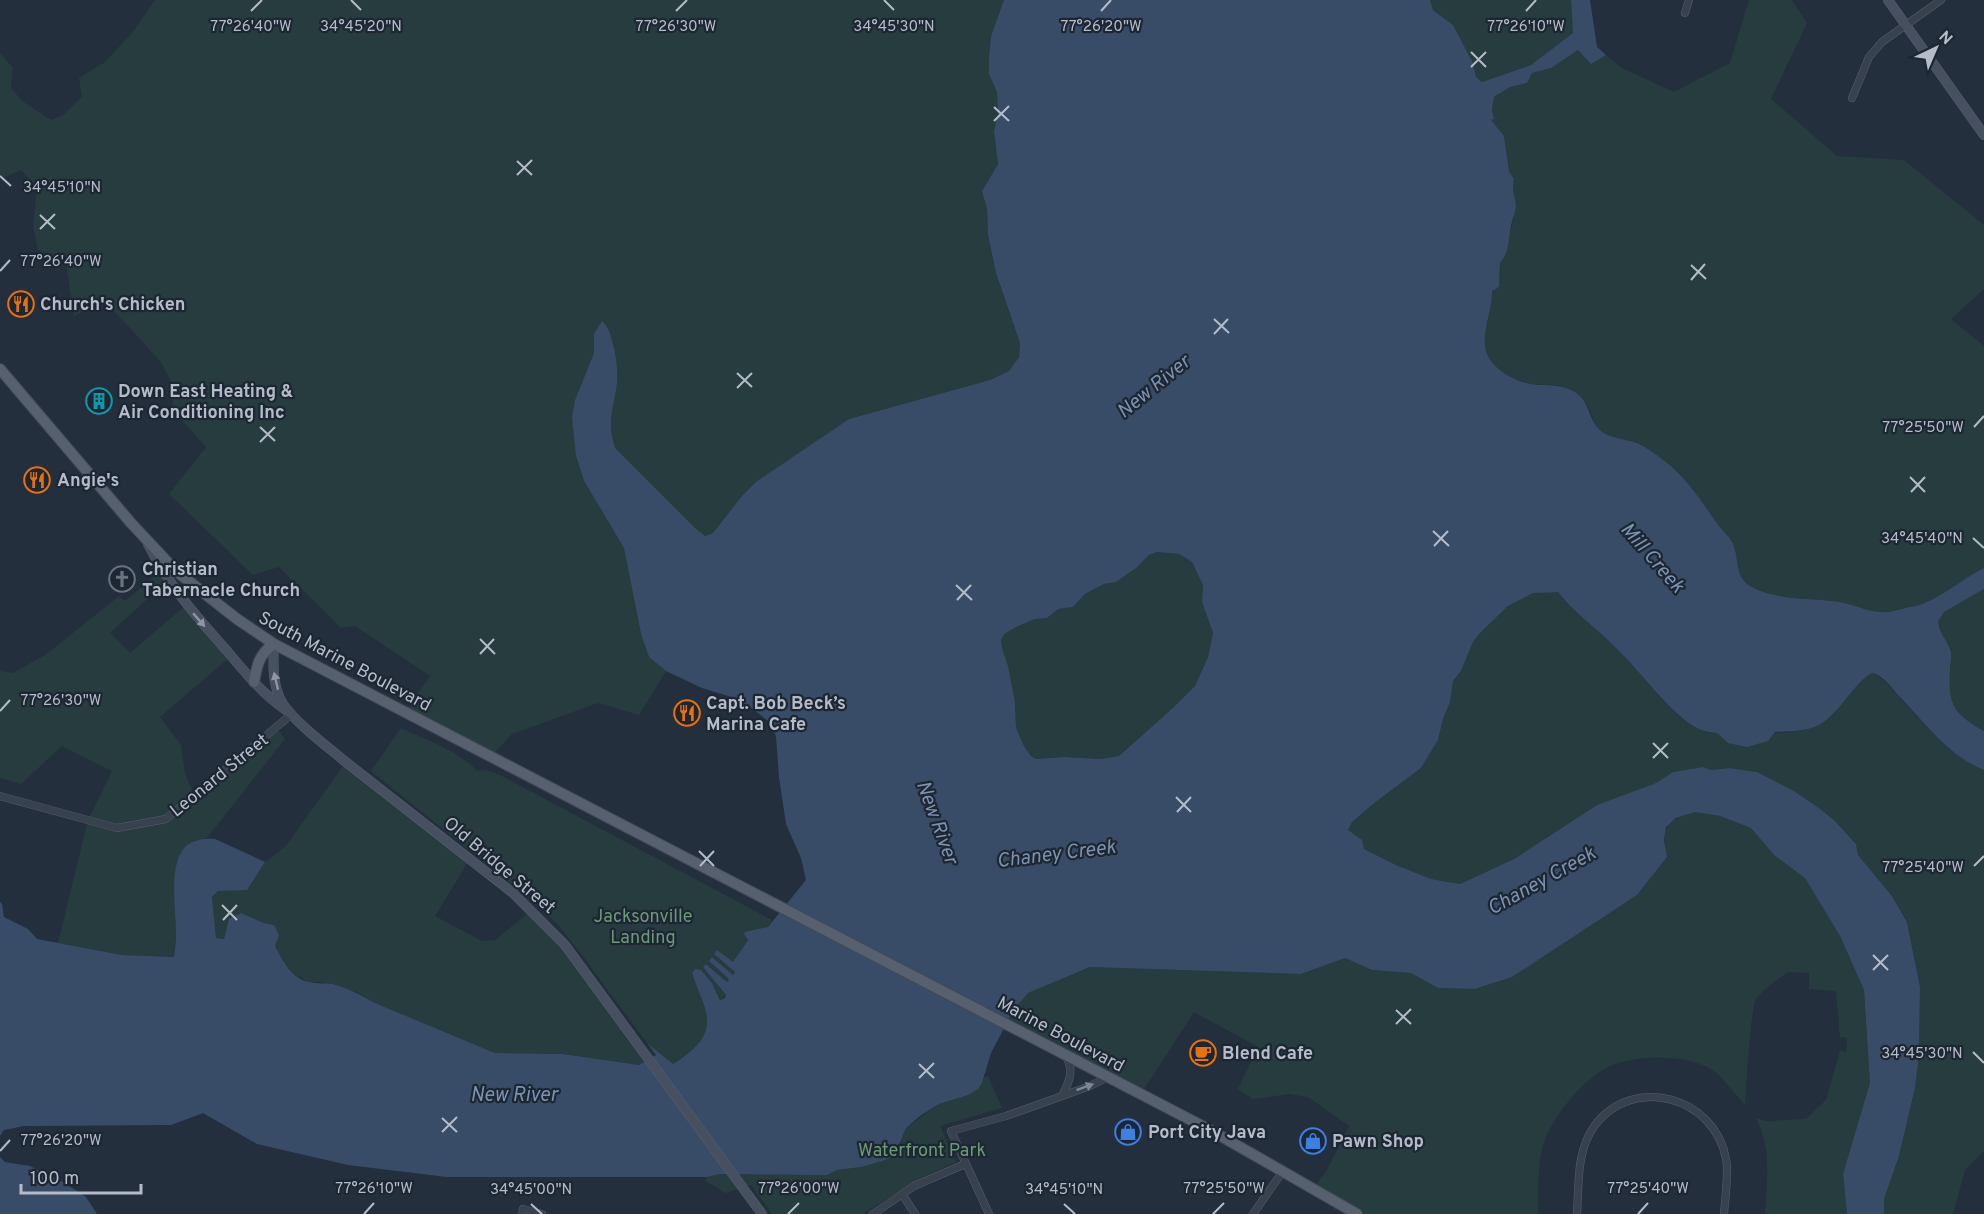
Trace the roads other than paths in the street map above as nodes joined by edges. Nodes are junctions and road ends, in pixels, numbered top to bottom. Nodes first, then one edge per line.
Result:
1 (1689, 0) edge
2 (1888, 0) edge
3 (1941, 0) edge
4 (1685, 13) dead end
5 (1905, 24) junction
6 (1852, 98) dead end
7 (1984, 135) edge
8 (0, 369) edge
9 (144, 537) junction
10 (274, 644) junction
11 (254, 682) junction
12 (292, 714) junction
13 (0, 796) edge
14 (746, 889) joint
15 (1066, 1055) junction
16 (1107, 1077) junction
17 (1063, 1094) junction
18 (965, 1164) junction
19 (1283, 1171) junction
20 (902, 1194) junction
21 (522, 1214) edge
22 (542, 1214) edge
23 (762, 1214) edge
24 (873, 1214) edge
25 (915, 1214) edge
26 (989, 1214) edge
27 (1253, 1214) edge
28 (1357, 1214) edge
29 (1577, 1214) edge
30 (1724, 1214) edge

1 - 4 street
2 - 5 main road
3 - 5 street
5 - 6 street
5 - 7 main road
8 - 9 main road, South Marine Boulevard
9 - 10 main road, South Marine Boulevard
9 -> 11 main road, Old Bridge Street
10 - 11 main road
12 -> 10 main road, Old Bridge Street
10 - 14 main road, South Marine Boulevard
11 - 12 main road, Old Bridge Street
12 - 13 street, Leonard Street
12 - 23 main road, Old Bridge Street
14 - 15 main road, Marine Boulevard
15 - 16 main road, Marine Boulevard
15 - 17 street
17 -> 16 street
16 - 19 main road, Marine Boulevard
17 - 18 street
18 - 20 street
18 - 26 street
19 - 27 street
19 - 28 main road, Marine Boulevard
20 - 24 street
20 - 25 street
21 - 22 street
29 - 30 street

